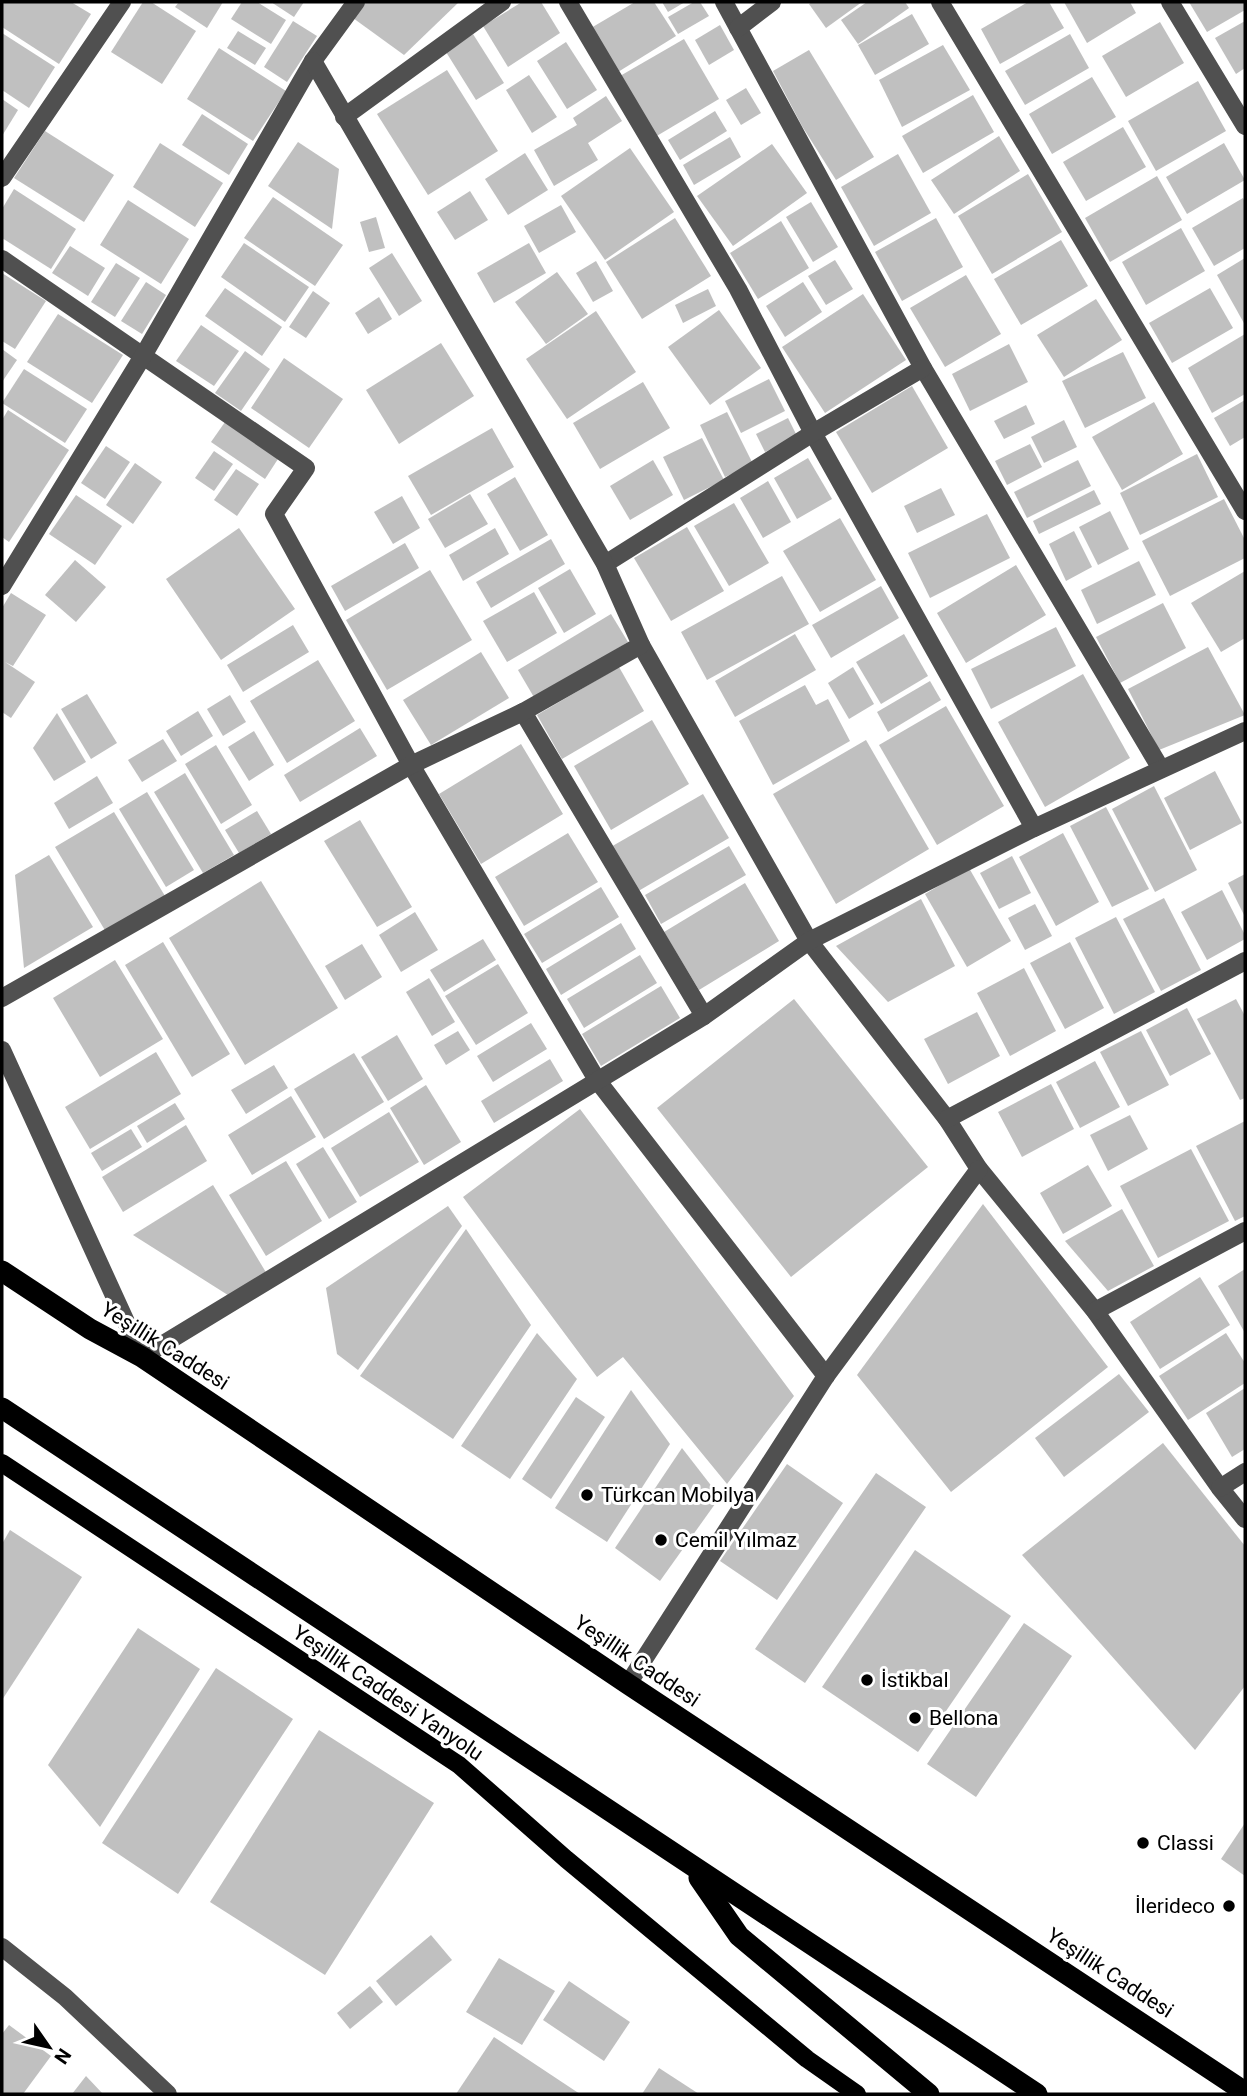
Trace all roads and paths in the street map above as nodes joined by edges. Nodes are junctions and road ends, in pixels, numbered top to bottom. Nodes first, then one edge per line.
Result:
1 (122, 2) edge
2 (356, 2) edge
3 (502, 2) edge
4 (568, 2) edge
5 (724, 2) edge
6 (772, 2) edge
7 (940, 2) edge
8 (1170, 2) edge
9 (738, 28) junction
10 (313, 61) junction
11 (344, 117) junction
12 (1245, 126) edge
13 (2, 178) edge
14 (2, 258) edge
15 (143, 356) junction
16 (923, 368) junction
17 (813, 433) junction
18 (1245, 511) edge
19 (606, 564) junction
20 (2, 586) edge
21 (641, 645) junction
22 (523, 712) junction
23 (1245, 731) edge
24 (411, 765) junction
25 (1161, 769) junction
26 (1034, 828) junction
27 (809, 941) junction
28 (1245, 961) edge
29 (2, 998) edge
30 (704, 1016) junction
31 (2, 1050) edge
32 (597, 1080) junction
33 (947, 1119) junction
34 (979, 1169) junction
35 (1245, 1231) edge
36 (2, 1271) edge
37 (1096, 1311) junction
38 (142, 1357) junction
39 (826, 1376) junction
40 (2, 1408) edge
41 (2, 1463) edge
42 (1245, 1472) edge
43 (1220, 1489) junction
44 (1245, 1519) edge
45 (628, 1684) junction
46 (692, 1867) junction
47 (2, 1947) edge
48 (1245, 2092) edge
49 (169, 2094) edge
50 (857, 2094) edge
51 (929, 2094) edge
52 (1037, 2094) edge

1 - 13 street
2 - 10 street
3 - 11 street
4 - 17 street
5 - 9 street
6 - 9 street
7 - 18 street
8 - 12 street
9 - 16 street
10 - 11 street
10 - 15 street
11 - 19 street
14 - 15 street
15 - 20 street
15 - 24 street
16 - 17 street
16 - 25 street
17 - 19 street
17 - 26 street
19 - 21 street
21 - 22 street
21 - 27 street
22 - 24 street
22 - 30 street
23 - 25 street
24 - 29 street
24 - 32 street
25 - 26 street
26 - 27 street
27 - 30 street
27 - 33 street
28 - 33 street
30 - 32 street
31 - 38 street
32 - 38 street
32 - 39 street
33 - 34 street
34 - 37 street
34 - 39 street
35 - 37 street
36 - 38 highway, Yeşillik Caddesi
37 - 43 street
38 - 45 highway, Yeşillik Caddesi
39 - 45 street
40 - 46 highway
41 - 50 main road, Yeşillik Caddesi Yanyolu
42 - 43 street
43 - 44 street
45 - 48 highway, Yeşillik Caddesi
46 - 51 highway
46 - 52 highway
47 - 49 street

